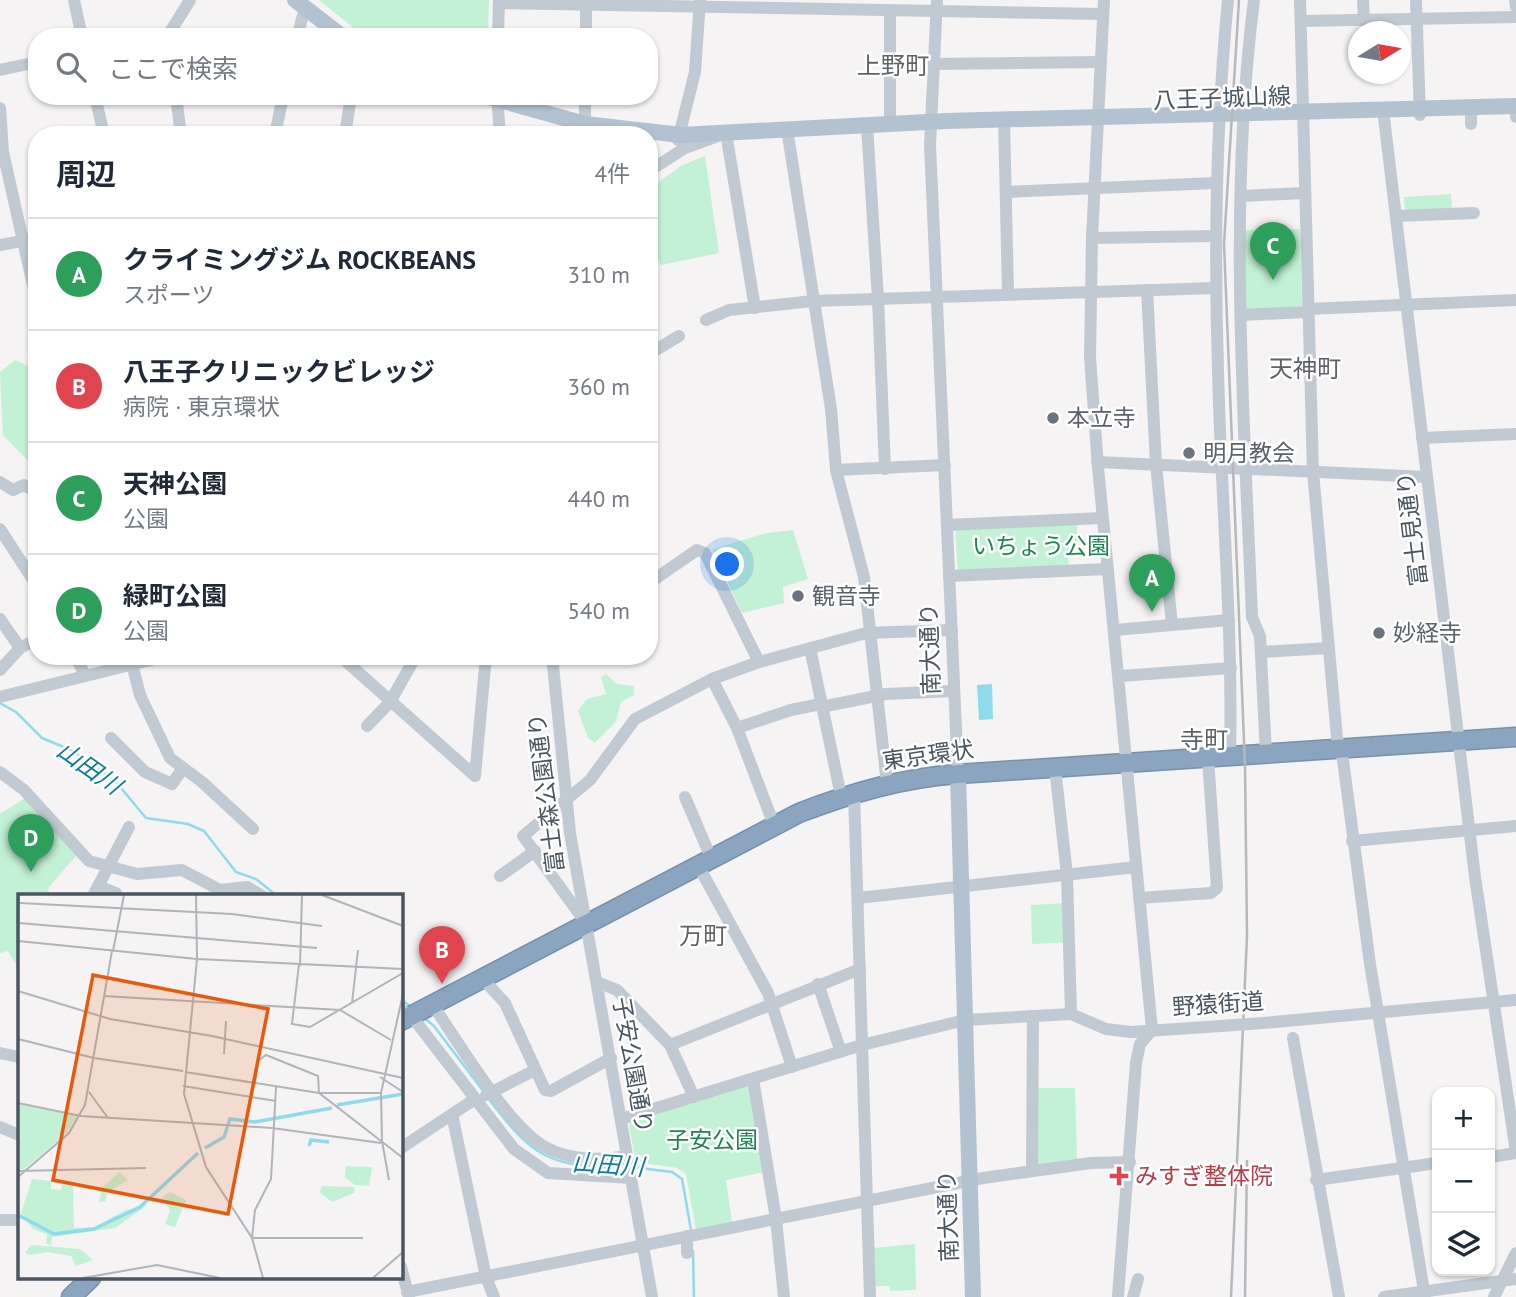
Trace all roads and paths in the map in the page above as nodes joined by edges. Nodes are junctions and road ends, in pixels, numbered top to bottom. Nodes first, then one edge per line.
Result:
1 (74, 0) edge
2 (190, 0) edge
3 (1104, 0) edge
4 (1228, 0) edge
5 (1254, 0) edge
6 (1300, 0) edge
7 (1363, 0) edge
8 (1416, 0) edge
9 (1516, 0) edge
10 (499, 1) edge
11 (586, 3) edge
12 (300, 4) edge
13 (699, 4) edge
14 (937, 6) edge
15 (1516, 6) edge
16 (1020, 7) edge
17 (890, 12) junction
18 (1103, 14) junction
19 (1516, 17) edge
20 (1364, 20) junction
21 (1418, 20) junction
22 (1301, 21) junction
23 (80, 28) edge
24 (171, 28) edge
25 (299, 28) edge
26 (331, 28) edge
27 (498, 28) edge
28 (586, 28) edge
29 (1100, 62) junction
30 (28, 64) edge
31 (933, 64) junction
32 (0, 70) edge
33 (97, 105) edge
34 (177, 105) edge
35 (281, 105) edge
36 (350, 105) edge
37 (494, 105) edge
38 (518, 105) edge
39 (585, 105) edge
40 (1516, 106) edge
41 (0, 108) edge
42 (1420, 112) junction
43 (1384, 113) junction
44 (1302, 115) junction
45 (1471, 115) junction
46 (1516, 115) edge
47 (1245, 117) junction
48 (1219, 118) junction
49 (1097, 121) junction
50 (1004, 123) junction
51 (584, 124) junction
52 (930, 124) junction
53 (890, 125) junction
54 (102, 126) edge
55 (180, 126) edge
56 (277, 126) edge
57 (346, 126) edge
58 (498, 126) edge
59 (596, 126) edge
60 (867, 126) junction
61 (786, 129) junction
62 (726, 133) junction
63 (658, 134) edge
64 (681, 135) junction
65 (1, 152) edge
66 (669, 156) junction
67 (658, 164) edge
68 (1216, 183) junction
69 (1094, 189) junction
70 (1006, 192) junction
71 (1304, 193) junction
72 (1241, 196) junction
73 (1474, 213) dead end
74 (1396, 216) junction
75 (1216, 236) junction
76 (1092, 238) junction
77 (28, 240) edge
78 (23, 241) junction
79 (0, 246) edge
80 (28, 263) edge
81 (1216, 288) junction
82 (1147, 290) junction
83 (1092, 292) junction
84 (1008, 293) junction
85 (937, 294) junction
86 (878, 299) junction
87 (1516, 300) edge
88 (813, 301) junction
89 (1406, 305) junction
90 (755, 308) junction
91 (1308, 311) junction
92 (1241, 315) junction
93 (706, 320) dead end
94 (679, 336) dead end
95 (658, 349) edge
96 (1516, 434) edge
97 (1422, 439) junction
98 (1097, 462) junction
99 (1156, 464) junction
100 (944, 465) junction
101 (1221, 467) junction
102 (1246, 468) junction
103 (885, 469) junction
104 (836, 470) junction
105 (1313, 472) junction
106 (1427, 477) junction
107 (0, 482) edge
108 (28, 488) edge
109 (1102, 518) junction
110 (947, 525) junction
111 (0, 529) edge
112 (1108, 569) junction
113 (28, 572) edge
114 (949, 576) junction
115 (658, 577) edge
116 (0, 618) edge
117 (1229, 620) junction
118 (1172, 625) junction
119 (952, 630) junction
120 (1115, 630) junction
121 (872, 632) junction
122 (28, 644) edge
123 (20, 648) junction
124 (810, 648) junction
125 (1329, 648) junction
126 (1261, 652) junction
127 (759, 662) junction
128 (80, 665) edge
129 (116, 665) edge
130 (132, 665) edge
131 (352, 665) edge
132 (411, 665) edge
133 (485, 665) edge
134 (553, 665) edge
135 (1231, 668) junction
136 (0, 670) edge
137 (85, 675) junction
138 (1120, 676) junction
139 (712, 679) junction
140 (954, 691) junction
141 (880, 695) junction
142 (1, 696) edge
143 (390, 702) junction
144 (821, 705) junction
145 (367, 726) dead end
146 (737, 728) junction
147 (1516, 737) edge
148 (111, 738) dead end
149 (1458, 742) junction
150 (1341, 749) junction
151 (1266, 754) junction
152 (1230, 756) junction
153 (1208, 758) junction
154 (1126, 763) junction
155 (183, 768) junction
156 (1055, 768) junction
157 (0, 772) edge
158 (958, 774) junction
159 (887, 784) junction
160 (847, 794) junction
161 (685, 797) dead end
162 (566, 801) junction
163 (774, 825) junction
164 (1516, 826) edge
165 (129, 827) dead end
166 (253, 829) dead end
167 (1469, 831) junction
168 (1352, 841) junction
169 (535, 851) junction
170 (705, 861) junction
171 (1136, 867) junction
172 (107, 868) junction
173 (1067, 875) junction
174 (500, 876) dead end
175 (961, 887) junction
176 (96, 891) edge
177 (116, 893) dead end
178 (222, 893) edge
179 (258, 894) edge
180 (858, 898) junction
181 (1139, 898) junction
182 (586, 924) junction
183 (860, 970) junction
184 (482, 978) junction
185 (597, 982) junction
186 (818, 984) junction
187 (1516, 1000) edge
188 (1492, 1002) junction
189 (772, 1003) junction
190 (1378, 1011) junction
191 (413, 1012) edge
192 (1071, 1014) junction
193 (1034, 1016) junction
194 (965, 1020) junction
195 (1152, 1030) junction
196 (1293, 1038) dead end
197 (670, 1045) junction
198 (862, 1045) junction
199 (841, 1052) junction
200 (0, 1053) edge
201 (18, 1056) edge
202 (611, 1058) junction
203 (792, 1067) junction
204 (535, 1070) junction
205 (754, 1079) junction
206 (483, 1097) junction
207 (694, 1097) junction
208 (452, 1114) junction
209 (621, 1119) junction
210 (0, 1127) edge
211 (18, 1135) edge
212 (402, 1148) edge
213 (1516, 1153) edge
214 (1495, 1156) edge
215 (1130, 1162) junction
216 (1432, 1164) edge
217 (1403, 1167) junction
218 (629, 1168) junction
219 (1032, 1169) junction
220 (1316, 1180) junction
221 (970, 1181) junction
222 (867, 1202) junction
223 (776, 1219) junction
224 (0, 1220) edge
225 (18, 1220) edge
226 (691, 1235) junction
227 (643, 1246) junction
228 (687, 1253) dead end
229 (1516, 1253) edge
230 (402, 1271) edge
231 (486, 1277) junction
232 (1138, 1279) dead end
233 (1516, 1279) edge
234 (89, 1280) edge
235 (1502, 1280) junction
236 (408, 1294) edge
237 (1424, 1294) edge
238 (71, 1297) edge
239 (494, 1297) edge
240 (652, 1297) edge
241 (784, 1297) edge
242 (870, 1297) edge
243 (973, 1297) edge
244 (1109, 1297) edge
245 (1120, 1297) edge
246 (1133, 1297) edge
247 (1142, 1297) edge
248 (1339, 1297) edge
249 (1384, 1297) edge
250 (1494, 1297) edge

1 - 23 street
2 - 24 street
3 - 18 street
4 - 48 street
5 - 47 street
6 - 22 street
7 - 20 street
8 - 21 street
9 - 15 street
10 - 11 street
10 - 27 street
11 - 13 street
11 - 28 street
12 - 25 street
12 - 26 main road
13 - 17 street
13 - 64 street
14 - 16 street
14 - 17 street
14 - 31 street, 南大通り
16 - 18 street
17 - 53 street
18 - 29 street
19 - 21 street
20 - 21 street
20 - 22 street
21 - 42 street
22 - 44 street
29 - 31 street
29 - 49 street
30 - 32 street
31 - 52 street, 南大通り
33 - 54 street
34 - 55 street
35 - 56 street
36 - 57 street
37 - 58 street
38 - 51 main road, 八王子城山線
39 - 51 street
40 - 45 main road, 八王子城山線
41 - 65 street
42 - 43 main road, 八王子城山線
42 - 45 main road, 八王子城山線
43 - 44 main road, 八王子城山線
43 - 74 street, 富士見通り
44 - 47 main road, 八王子城山線
44 - 71 street
45 - 46 main road, 八王子城山線
47 - 48 main road, 八王子城山線
47 - 72 street
48 - 49 main road, 八王子城山線
48 - 68 street
49 - 50 main road, 八王子城山線
49 - 69 street
50 - 52 main road, 八王子城山線
50 - 70 street
51 - 59 main road, 八王子城山線
52 - 53 main road, 八王子城山線
52 - 85 street, 南大通り
53 - 60 main road, 八王子城山線
60 - 61 main road, 八王子城山線
60 - 86 street
61 - 62 main road, 八王子城山線
61 - 88 street
62 - 64 main road, 八王子城山線
62 - 66 street
62 - 90 street
63 - 64 main road, 八王子城山線
64 - 66 street
65 - 78 street
66 - 67 street
68 - 69 street
68 - 75 street
69 - 70 street
69 - 76 street
70 - 84 street
71 - 72 street
71 - 91 street
72 - 92 street
73 - 74 street
74 - 89 street, 富士見通り
75 - 76 street
75 - 81 street
76 - 83 street
77 - 78 street
78 - 79 street
78 - 80 street
81 - 82 street
81 - 101 street
82 - 83 street
82 - 99 street
83 - 84 street
83 - 98 street
84 - 85 street
85 - 86 street
85 - 100 street, 南大通り
86 - 88 street
86 - 103 street
87 - 89 street
88 - 90 street
88 - 104 street
89 - 91 street
89 - 97 street, 富士見通り
90 - 93 street
91 - 92 street
91 - 105 street
92 - 102 street
94 - 95 street
96 - 97 street
97 - 106 street, 富士見通り
98 - 99 street
98 - 109 street
99 - 101 street
99 - 118 street
100 - 103 street
100 - 110 street, 南大通り
101 - 102 street
101 - 117 street
102 - 105 street
102 - 126 street
103 - 104 street
104 - 121 street
105 - 106 street
105 - 125 street
106 - 149 street, 富士見通り
107 - 108 street
109 - 110 street
109 - 112 street
110 - 114 street, 南大通り
111 - 113 street
112 - 114 street
112 - 120 street
114 - 119 street, 南大通り
115 - 127 street
116 - 123 street
117 - 118 street
117 - 135 street
118 - 120 street
119 - 121 street
119 - 140 street, 南大通り
120 - 138 street
121 - 124 street
121 - 141 street
122 - 123 street
123 - 136 street
124 - 127 street
124 - 144 street
125 - 126 street
125 - 150 street
126 - 151 street
127 - 139 street
128 - 137 street
129 - 137 street
130 - 155 street
131 - 143 street
132 - 143 street
133 - 143 street
134 - 162 street, 富士森公園通り
135 - 138 street
135 - 152 street
137 - 142 street
138 - 154 street
139 - 146 street
139 - 162 street
140 - 141 street
140 - 158 street, 南大通り
141 - 144 street
141 - 159 street
143 - 145 street
144 - 146 street
144 - 160 street
146 - 163 street
147 - 149 highway, 東京環状
148 - 155 street
149 - 150 highway, 東京環状
149 - 167 street, 富士見通り
150 - 151 highway, 東京環状
150 - 168 street
151 - 152 highway, 東京環状
152 - 153 highway, 東京環状
153 - 154 highway, 東京環状
153 - 181 street
154 - 156 highway, 東京環状
154 - 171 street
155 - 166 street
156 - 158 highway, 東京環状
156 - 173 street
157 - 172 street
158 - 159 highway, 東京環状
158 - 175 main road, 南大通り
159 - 160 highway, 東京環状
160 - 163 highway, 東京環状
160 - 180 street
161 - 170 street
162 - 169 street
162 - 182 street, 富士森公園通り
163 - 170 highway, 東京環状
164 - 167 street
165 - 172 street
167 - 168 street
167 - 188 street, 富士見通り
168 - 190 street
169 - 174 street
169 - 182 street
170 - 182 highway, 東京環状
170 - 189 street
171 - 173 street
171 - 181 street
172 - 176 street
172 - 178 street
173 - 175 street
173 - 192 street
175 - 180 street
175 - 194 main road, 南大通り
176 - 177 street
178 - 179 street
180 - 183 street
181 - 195 street
182 - 184 highway, 東京環状
182 - 185 street, 子安公園通り
183 - 186 street
183 - 198 street
184 - 191 highway, 東京環状
184 - 204 street
185 - 197 street
185 - 202 street, 子安公園通り
186 - 189 street
186 - 199 street
187 - 188 street, 野猿街道
188 - 190 street, 野猿街道
188 - 213 street, 富士見通り
189 - 197 street
189 - 203 street
190 - 195 street, 野猿街道, bridge
190 - 217 street
191 - 206 street
191 - 206 street
192 - 193 street
192 - 195 street
193 - 194 street
193 - 219 street
194 - 198 street
194 - 221 main road, 南大通り
195 - 215 street, 野猿街道
196 - 220 street
197 - 207 street
198 - 199 street
198 - 222 street
199 - 203 street
200 - 201 street
202 - 204 street
202 - 209 street, 子安公園通り
203 - 205 street
204 - 206 street
205 - 207 street
205 - 223 street
206 - 208 street
206 - 218 street
206 - 218 street
207 - 209 street
208 - 212 street
208 - 231 street
209 - 218 street, 子安公園通り
210 - 211 street
213 - 214 street
215 - 219 street
215 - 245 street, 野猿街道
216 - 217 street
217 - 220 street
217 - 237 street
218 - 227 street, 子安公園通り
219 - 221 street
220 - 248 street
221 - 222 street
221 - 243 main road, 南大通り
222 - 223 street
222 - 242 street
223 - 226 street
223 - 241 street
224 - 225 street
226 - 227 street
226 - 228 street
227 - 231 street
227 - 240 street, 子安公園通り
229 - 235 street
230 - 236 street
231 - 236 street
231 - 239 street
232 - 246 street, bridge
233 - 235 street
234 - 238 highway
235 - 237 street
235 - 250 street
237 - 249 street
244 - 245 street
245 - 247 street

